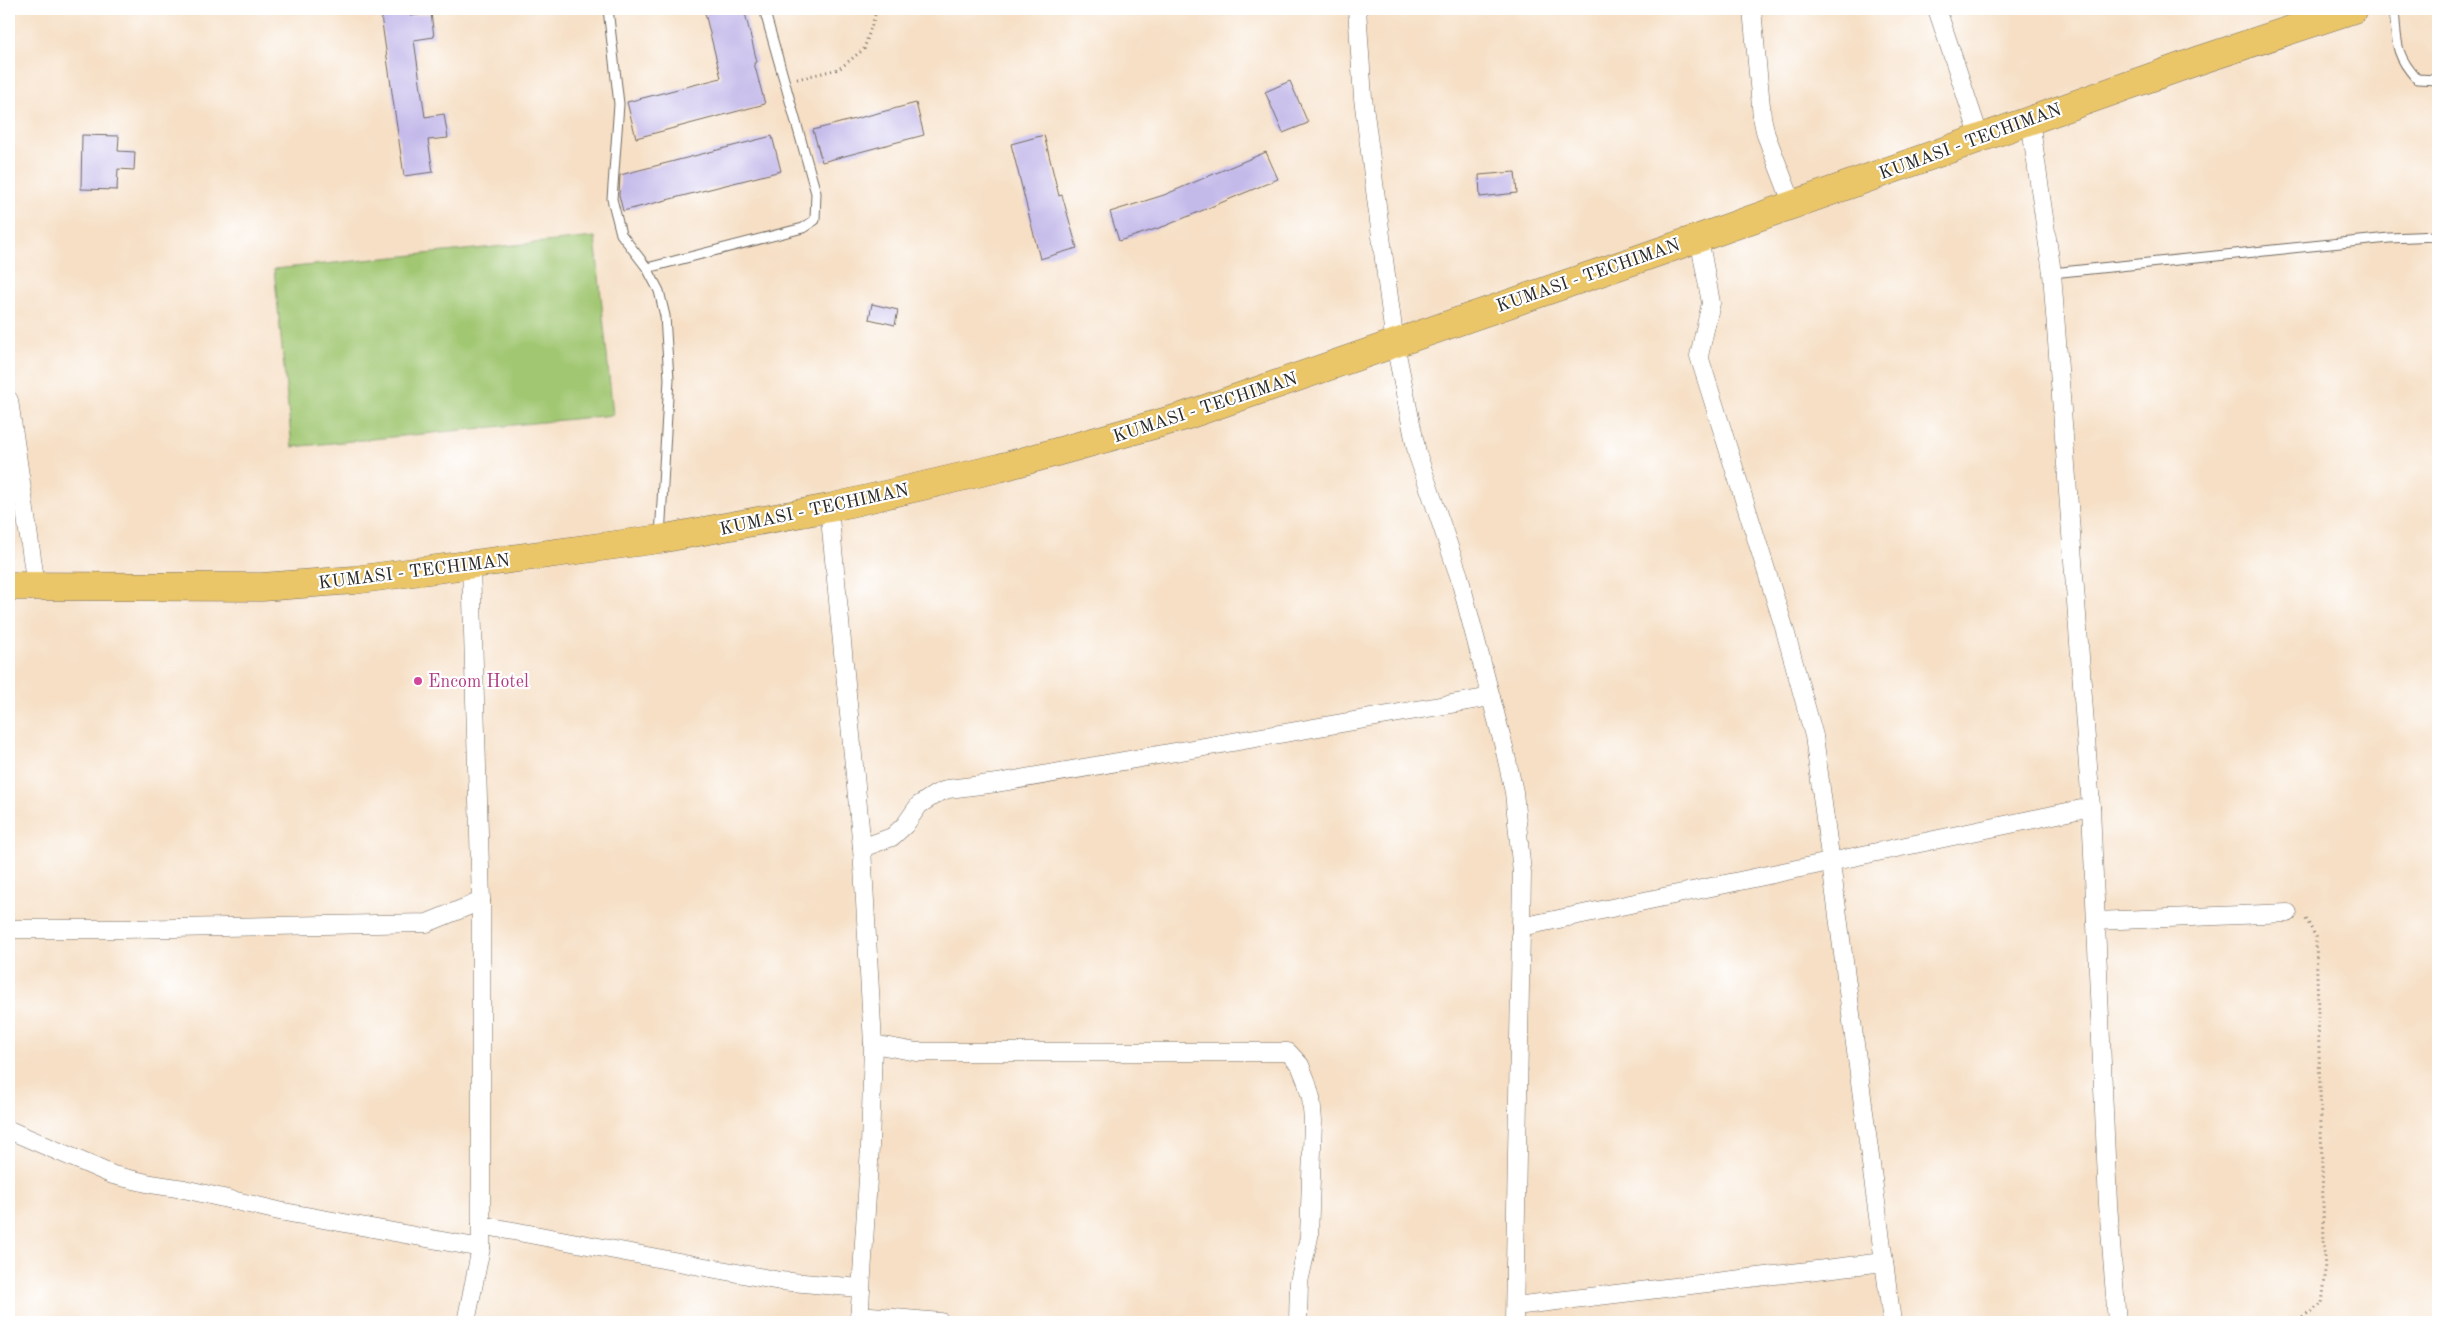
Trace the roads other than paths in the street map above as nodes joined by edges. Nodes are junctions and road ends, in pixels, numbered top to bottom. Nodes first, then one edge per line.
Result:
1 (608, 9) edge
2 (764, 9) edge
3 (1357, 9) edge
4 (1752, 9) edge
5 (1937, 9) edge
6 (2354, 9) edge
7 (2394, 9) edge
8 (2438, 80) edge
9 (2030, 120) junction
10 (1980, 138) junction
11 (1793, 205) junction
12 (2438, 236) edge
13 (1699, 238) junction
14 (647, 268) junction
15 (2052, 273) junction
16 (1395, 344) junction
17 (9, 400) edge
18 (828, 508) junction
19 (660, 539) junction
20 (471, 565) junction
21 (9, 586) edge
22 (36, 586) junction
23 (1491, 697) junction
24 (2091, 807) junction
25 (862, 848) junction
26 (1830, 862) junction
27 (480, 901) junction
28 (2288, 913) road end
29 (2096, 921) junction
30 (1521, 927) junction
31 (9, 929) edge
32 (873, 1044) junction
33 (9, 1130) edge
34 (481, 1225) junction
35 (481, 1248) junction
36 (1884, 1262) junction
37 (860, 1288) junction
38 (1514, 1314) edge
39 (859, 1318) edge
40 (466, 1322) edge
41 (941, 1322) edge
42 (1298, 1322) edge
43 (1892, 1322) edge
44 (2117, 1322) edge

1 - 14 lane
2 - 14 lane
3 - 16 street
4 - 11 street
5 - 10 street
6 - 9 highway, KUMASI - TECHIMAN
7 - 8 lane
9 - 10 highway, KUMASI - TECHIMAN
9 - 15 street
10 - 11 highway, KUMASI - TECHIMAN
11 - 13 highway, KUMASI - TECHIMAN
12 - 15 lane
13 - 16 highway, KUMASI - TECHIMAN
13 - 26 street
14 - 19 lane
15 - 24 street
16 - 18 highway, KUMASI - TECHIMAN
16 - 23 street
17 - 22 street
18 - 19 highway, KUMASI - TECHIMAN
18 - 25 street
19 - 20 highway, KUMASI - TECHIMAN
20 - 22 highway, KUMASI - TECHIMAN
20 - 27 street
21 - 22 highway, KUMASI - TECHIMAN
23 - 25 street
23 - 30 street
24 - 26 street
24 - 29 street
25 - 32 street
26 - 30 street
26 - 36 street
27 - 31 street
27 - 34 street
28 - 29 street
29 - 44 street
30 - 38 street
32 - 37 street
32 - 42 street
33 - 35 street
34 - 35 street
34 - 37 street
35 - 40 street
36 - 38 street
36 - 43 street
37 - 39 street
39 - 41 street

